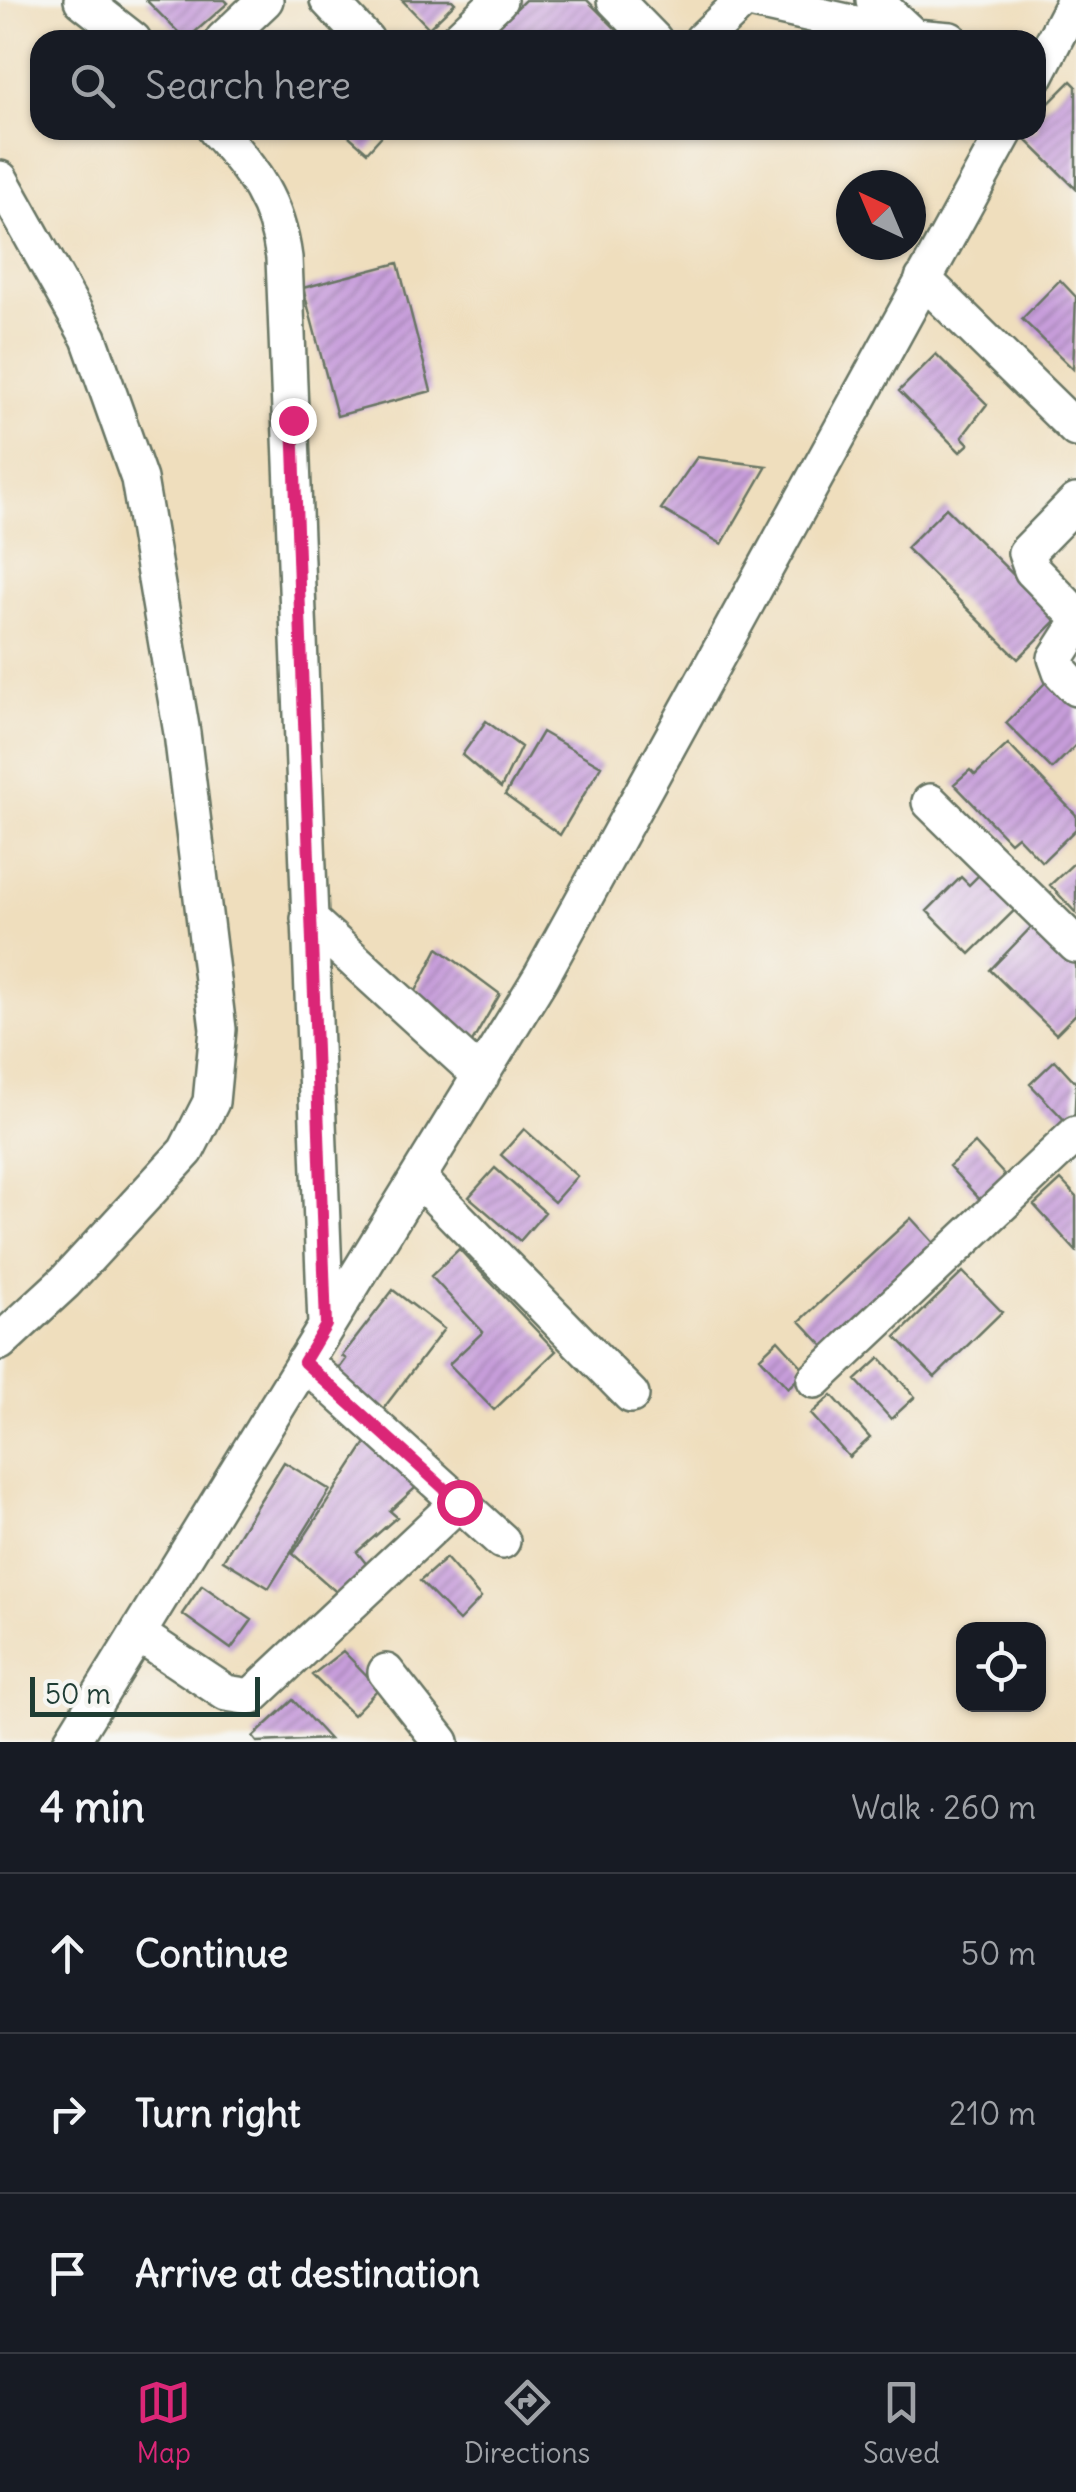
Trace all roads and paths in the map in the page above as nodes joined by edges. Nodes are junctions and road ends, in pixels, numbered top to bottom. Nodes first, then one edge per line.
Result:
1 (82, 0) edge
2 (265, 0) edge
3 (328, 0) edge
4 (499, 0) edge
5 (616, 0) edge
6 (746, 0) edge
7 (874, 0) edge
8 (1075, 0) edge
9 (120, 30) edge
10 (234, 30) edge
11 (356, 30) edge
12 (468, 30) edge
13 (644, 30) edge
14 (713, 30) edge
15 (879, 30) edge
16 (906, 30) edge
17 (1057, 41) edge
18 (224, 140) edge
19 (1000, 140) edge
20 (0, 179) edge
21 (923, 279) junction
22 (1072, 416) edge
23 (1076, 502) edge
24 (1076, 615) edge
25 (1076, 627) edge
26 (1076, 688) edge
27 (930, 802) dead end
28 (309, 919) junction
29 (1076, 945) edge
30 (480, 1076) junction
31 (1076, 1134) edge
32 (418, 1178) junction
33 (326, 1325) junction
34 (0, 1342) edge
35 (304, 1362) junction
36 (815, 1380) dead end
37 (632, 1395) dead end
38 (459, 1502) junction
39 (502, 1541) dead end
40 (138, 1634) junction
41 (386, 1672) dead end
42 (72, 1742) edge
43 (441, 1742) edge

1 - 9 street
2 - 10 street
3 - 11 street
4 - 12 street
5 - 13 street
6 - 14 street
6 - 15 street
7 - 16 street
8 - 17 street
18 - 28 street
19 - 21 street
20 - 34 street
21 - 22 street
21 - 30 street
23 - 24 street
25 - 26 street
27 - 29 street
28 - 30 street
28 - 33 street
30 - 32 street
31 - 36 street
32 - 33 street
32 - 37 street
33 - 35 street
35 - 38 street
35 - 40 street
38 - 39 street
38 - 40 street
40 - 42 street
41 - 43 street

